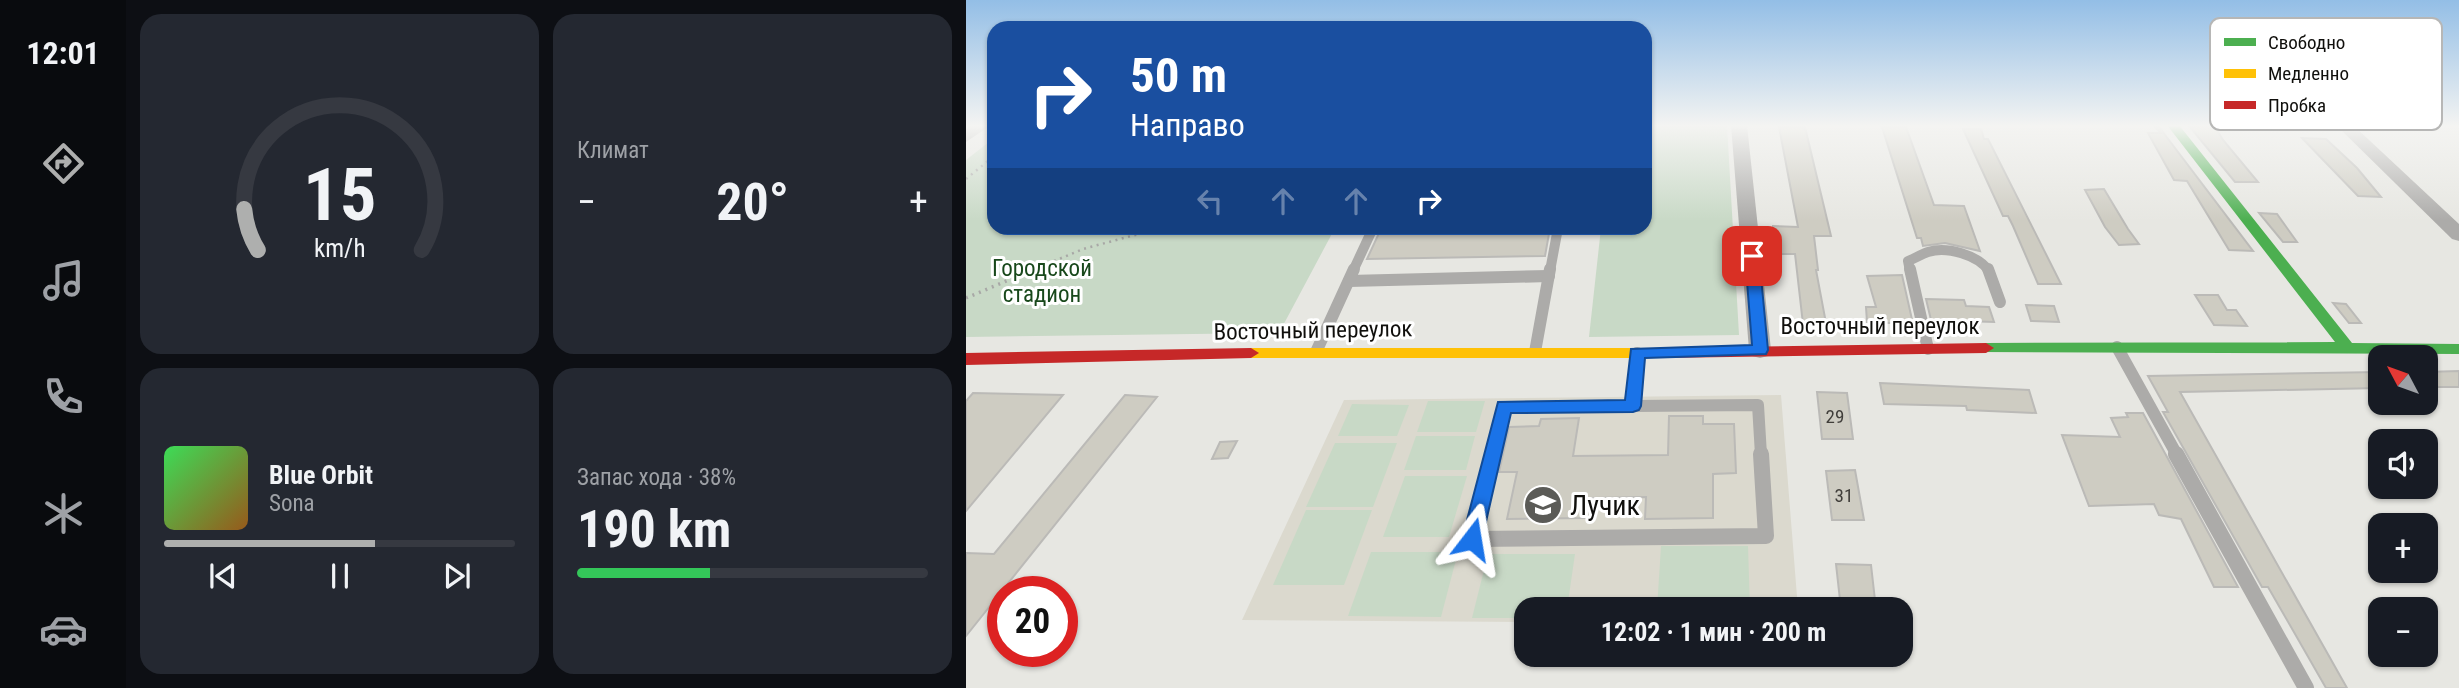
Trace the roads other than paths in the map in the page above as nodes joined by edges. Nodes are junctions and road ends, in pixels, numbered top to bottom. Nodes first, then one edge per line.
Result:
1 (1742, 157) edge
2 (2199, 157) edge
3 (2378, 157) edge
4 (1370, 235) edge
5 (1557, 235) edge
6 (2459, 235) edge
7 (1549, 276) junction
8 (1349, 281) junction
9 (2000, 302) dead end
10 (2117, 346) junction
11 (1928, 349) junction
12 (2459, 349) edge
13 (1760, 350) junction
14 (2349, 350) junction
15 (1316, 352) junction
16 (1535, 352) junction
17 (1637, 353) junction
18 (966, 359) edge
19 (1633, 406) junction
20 (2305, 688) edge

1 - 13 street
2 - 14 street
3 - 6 street
4 - 8 lane
5 - 7 lane
7 - 8 lane
7 - 16 lane
8 - 15 lane
9 - 11 lane
10 - 11 street, Восточный переулок
10 - 14 street, Восточный переулок
10 - 20 lane
11 - 13 street, Восточный переулок
12 - 14 street, Восточный переулок
13 - 17 street, Восточный переулок
15 - 16 street, Восточный переулок
15 - 18 street, Восточный переулок
16 - 17 street, Восточный переулок
17 - 19 lane
19 - 19 lane

